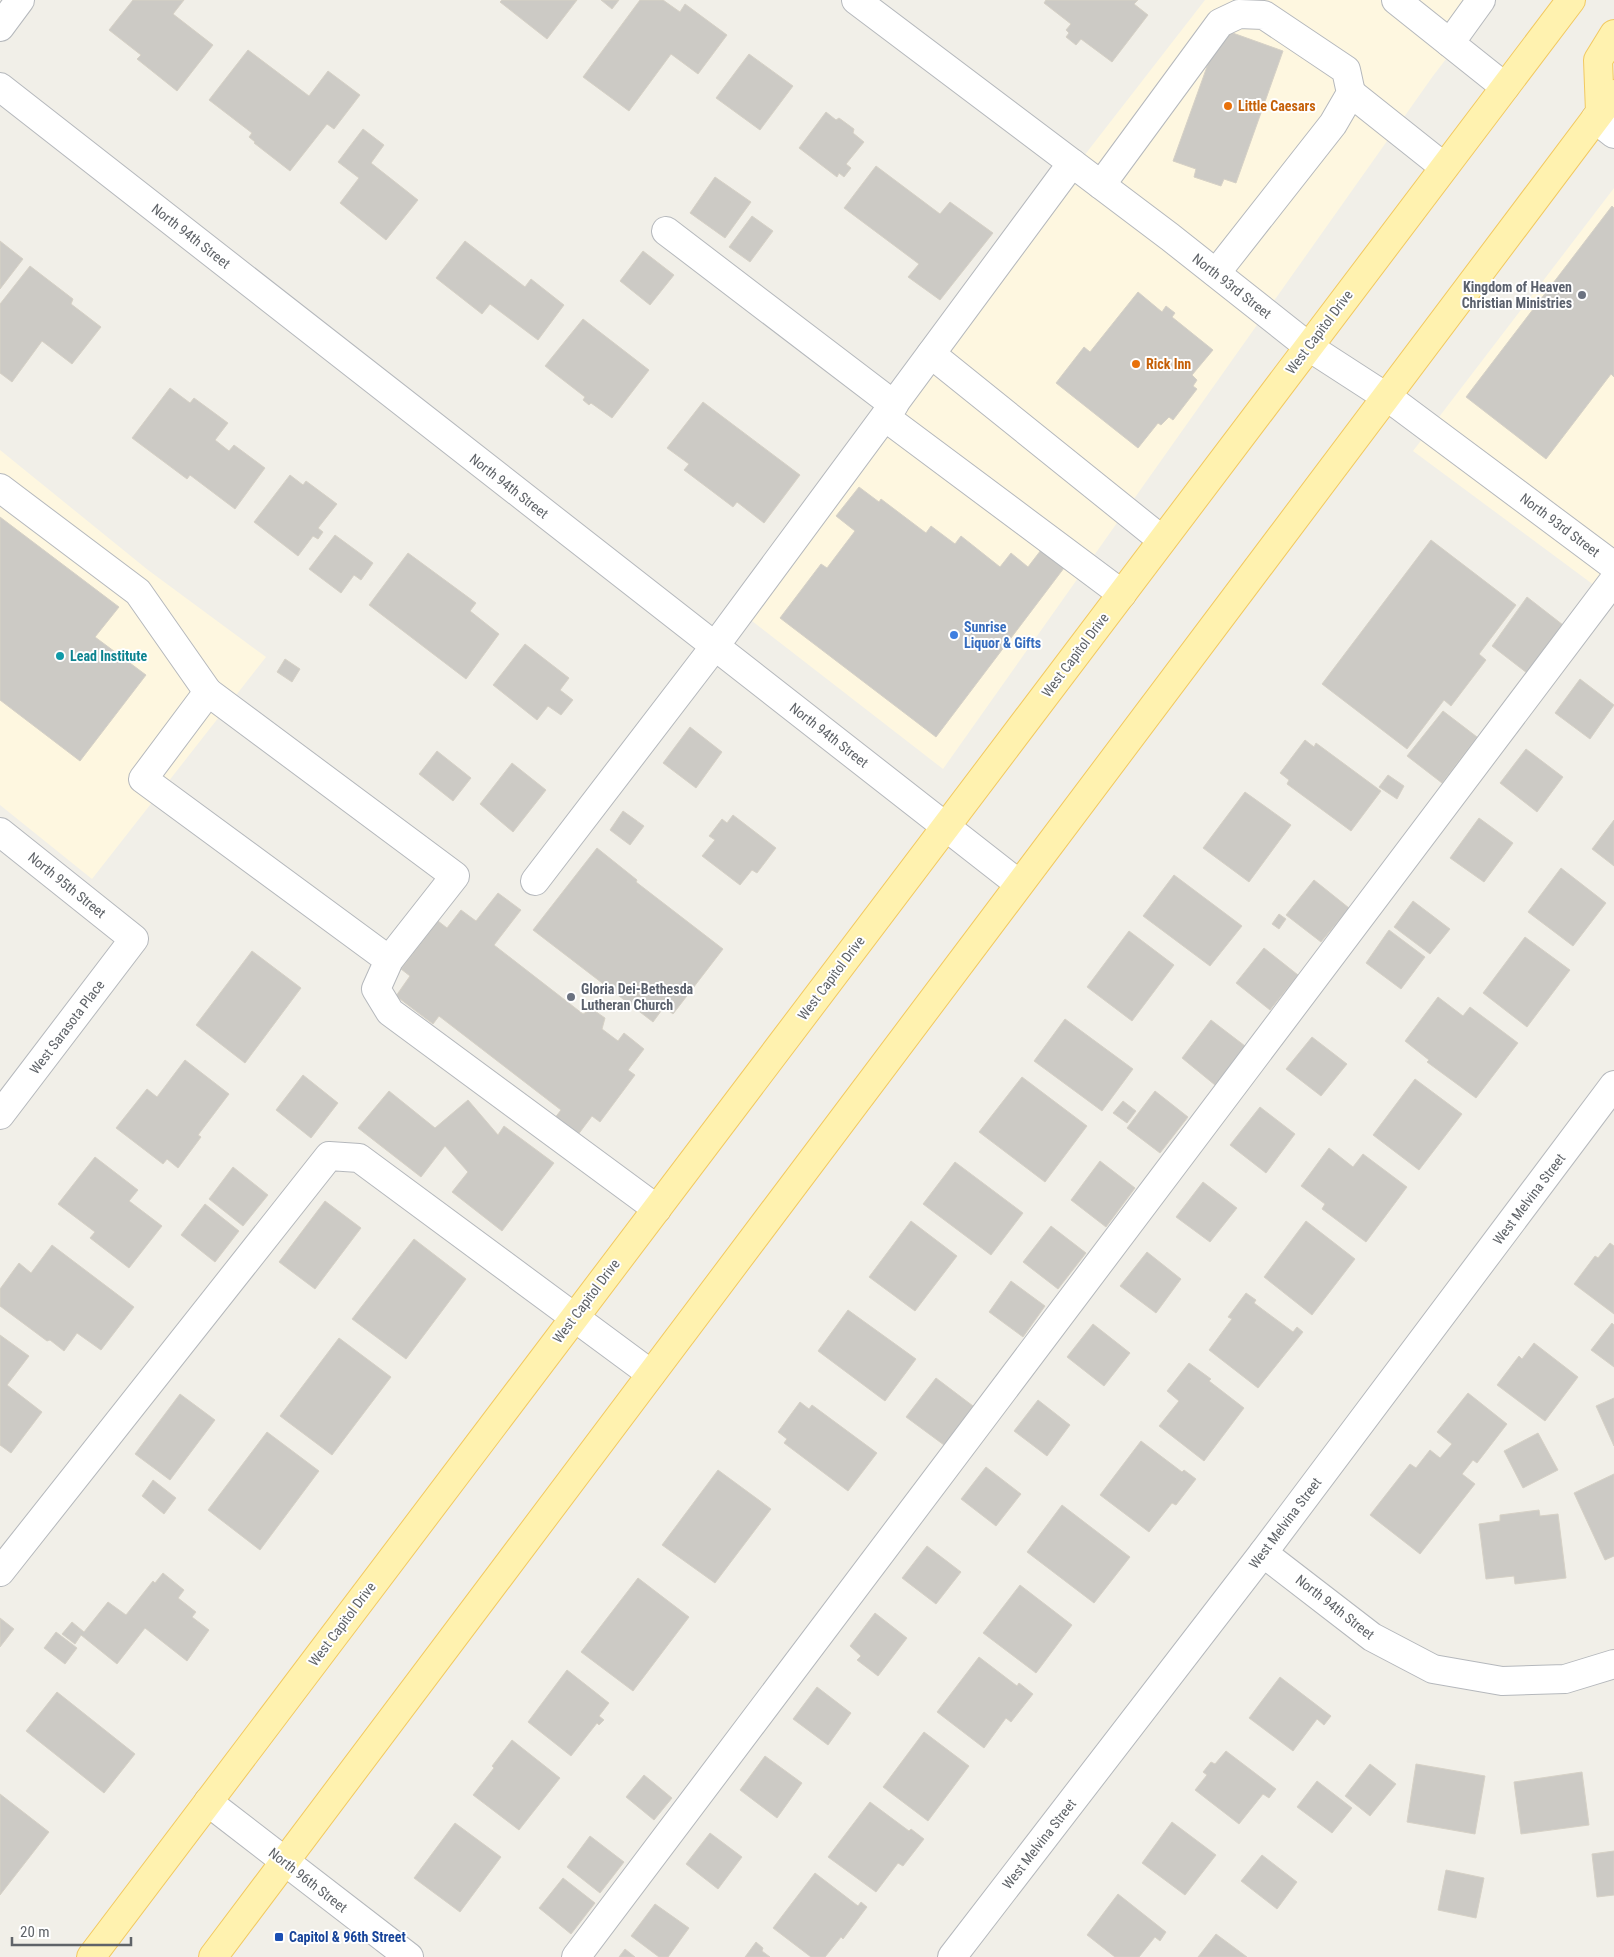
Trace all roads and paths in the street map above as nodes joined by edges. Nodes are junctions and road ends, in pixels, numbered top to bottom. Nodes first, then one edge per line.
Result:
1 (20, 0) edge
2 (856, 0) edge
3 (1396, 0) edge
4 (1481, 0) edge
5 (1571, 0) edge
6 (0, 27) edge
7 (1614, 34) edge
8 (1450, 43) junction
9 (0, 87) edge
10 (1505, 87) junction
11 (1351, 93) junction
12 (1606, 115) edge
13 (1072, 163) junction
14 (1444, 167) junction
15 (1101, 185) junction
16 (666, 231) dead end
17 (1216, 273) junction
18 (1309, 347) junction
19 (931, 354) junction
20 (1386, 397) junction
21 (889, 411) junction
22 (0, 488) edge
23 (1162, 540) junction
24 (1614, 566) edge
25 (1614, 580) edge
26 (1122, 594) junction
27 (715, 646) junction
28 (208, 692) junction
29 (946, 826) junction
30 (0, 832) edge
31 (535, 881) dead end
32 (1020, 884) junction
33 (134, 939) joint
34 (389, 960) junction
35 (1614, 1085) edge
36 (0, 1115) edge
37 (656, 1209) junction
38 (574, 1318) junction
39 (651, 1374) junction
40 (1263, 1553) junction
41 (0, 1572) edge
42 (1614, 1664) edge
43 (208, 1802) junction
44 (284, 1862) junction
45 (91, 1957) edge
46 (213, 1957) edge
47 (409, 1957) edge
48 (576, 1957) edge
49 (952, 1957) edge

1 - 6 street
2 - 13 street, North 93rd Street
3 - 8 street
4 - 8 street
5 - 10 main road, West Capitol Drive
7 - 12 main road
8 - 10 street
9 - 27 street, North 94th Street
10 - 14 main road, West Capitol Drive
11 - 14 street
11 - 15 street
11 - 17 street
12 - 20 main road
13 - 15 street, North 93rd Street
13 - 19 street
14 - 18 main road, West Capitol Drive
15 - 17 street, North 93rd Street
16 - 21 street
17 - 18 street, North 93rd Street
18 - 20 street, North 93rd Street
18 - 23 main road, West Capitol Drive
19 - 21 street
19 - 23 street
20 - 24 street, North 93rd Street
20 - 32 main road
21 - 26 street
21 - 27 street
22 - 28 street
23 - 26 main road, West Capitol Drive
25 - 48 street
26 - 29 main road, West Capitol Drive
27 - 29 street, North 94th Street
27 - 31 street
28 - 34 street
28 - 34 street
29 - 32 street, North 94th Street
29 - 37 main road, West Capitol Drive
30 - 33 street, North 95th Street
32 - 39 main road
33 - 36 street, West Sarasota Place
34 - 37 street
35 - 40 street, West Melvina Street
37 - 38 main road, West Capitol Drive
38 - 39 street
38 - 41 street
38 - 43 main road, West Capitol Drive
39 - 44 main road
40 - 42 street, North 94th Street
40 - 49 street, West Melvina Street
43 - 44 street, North 96th Street
43 - 45 main road, West Capitol Drive
44 - 46 main road
44 - 47 street, North 96th Street

